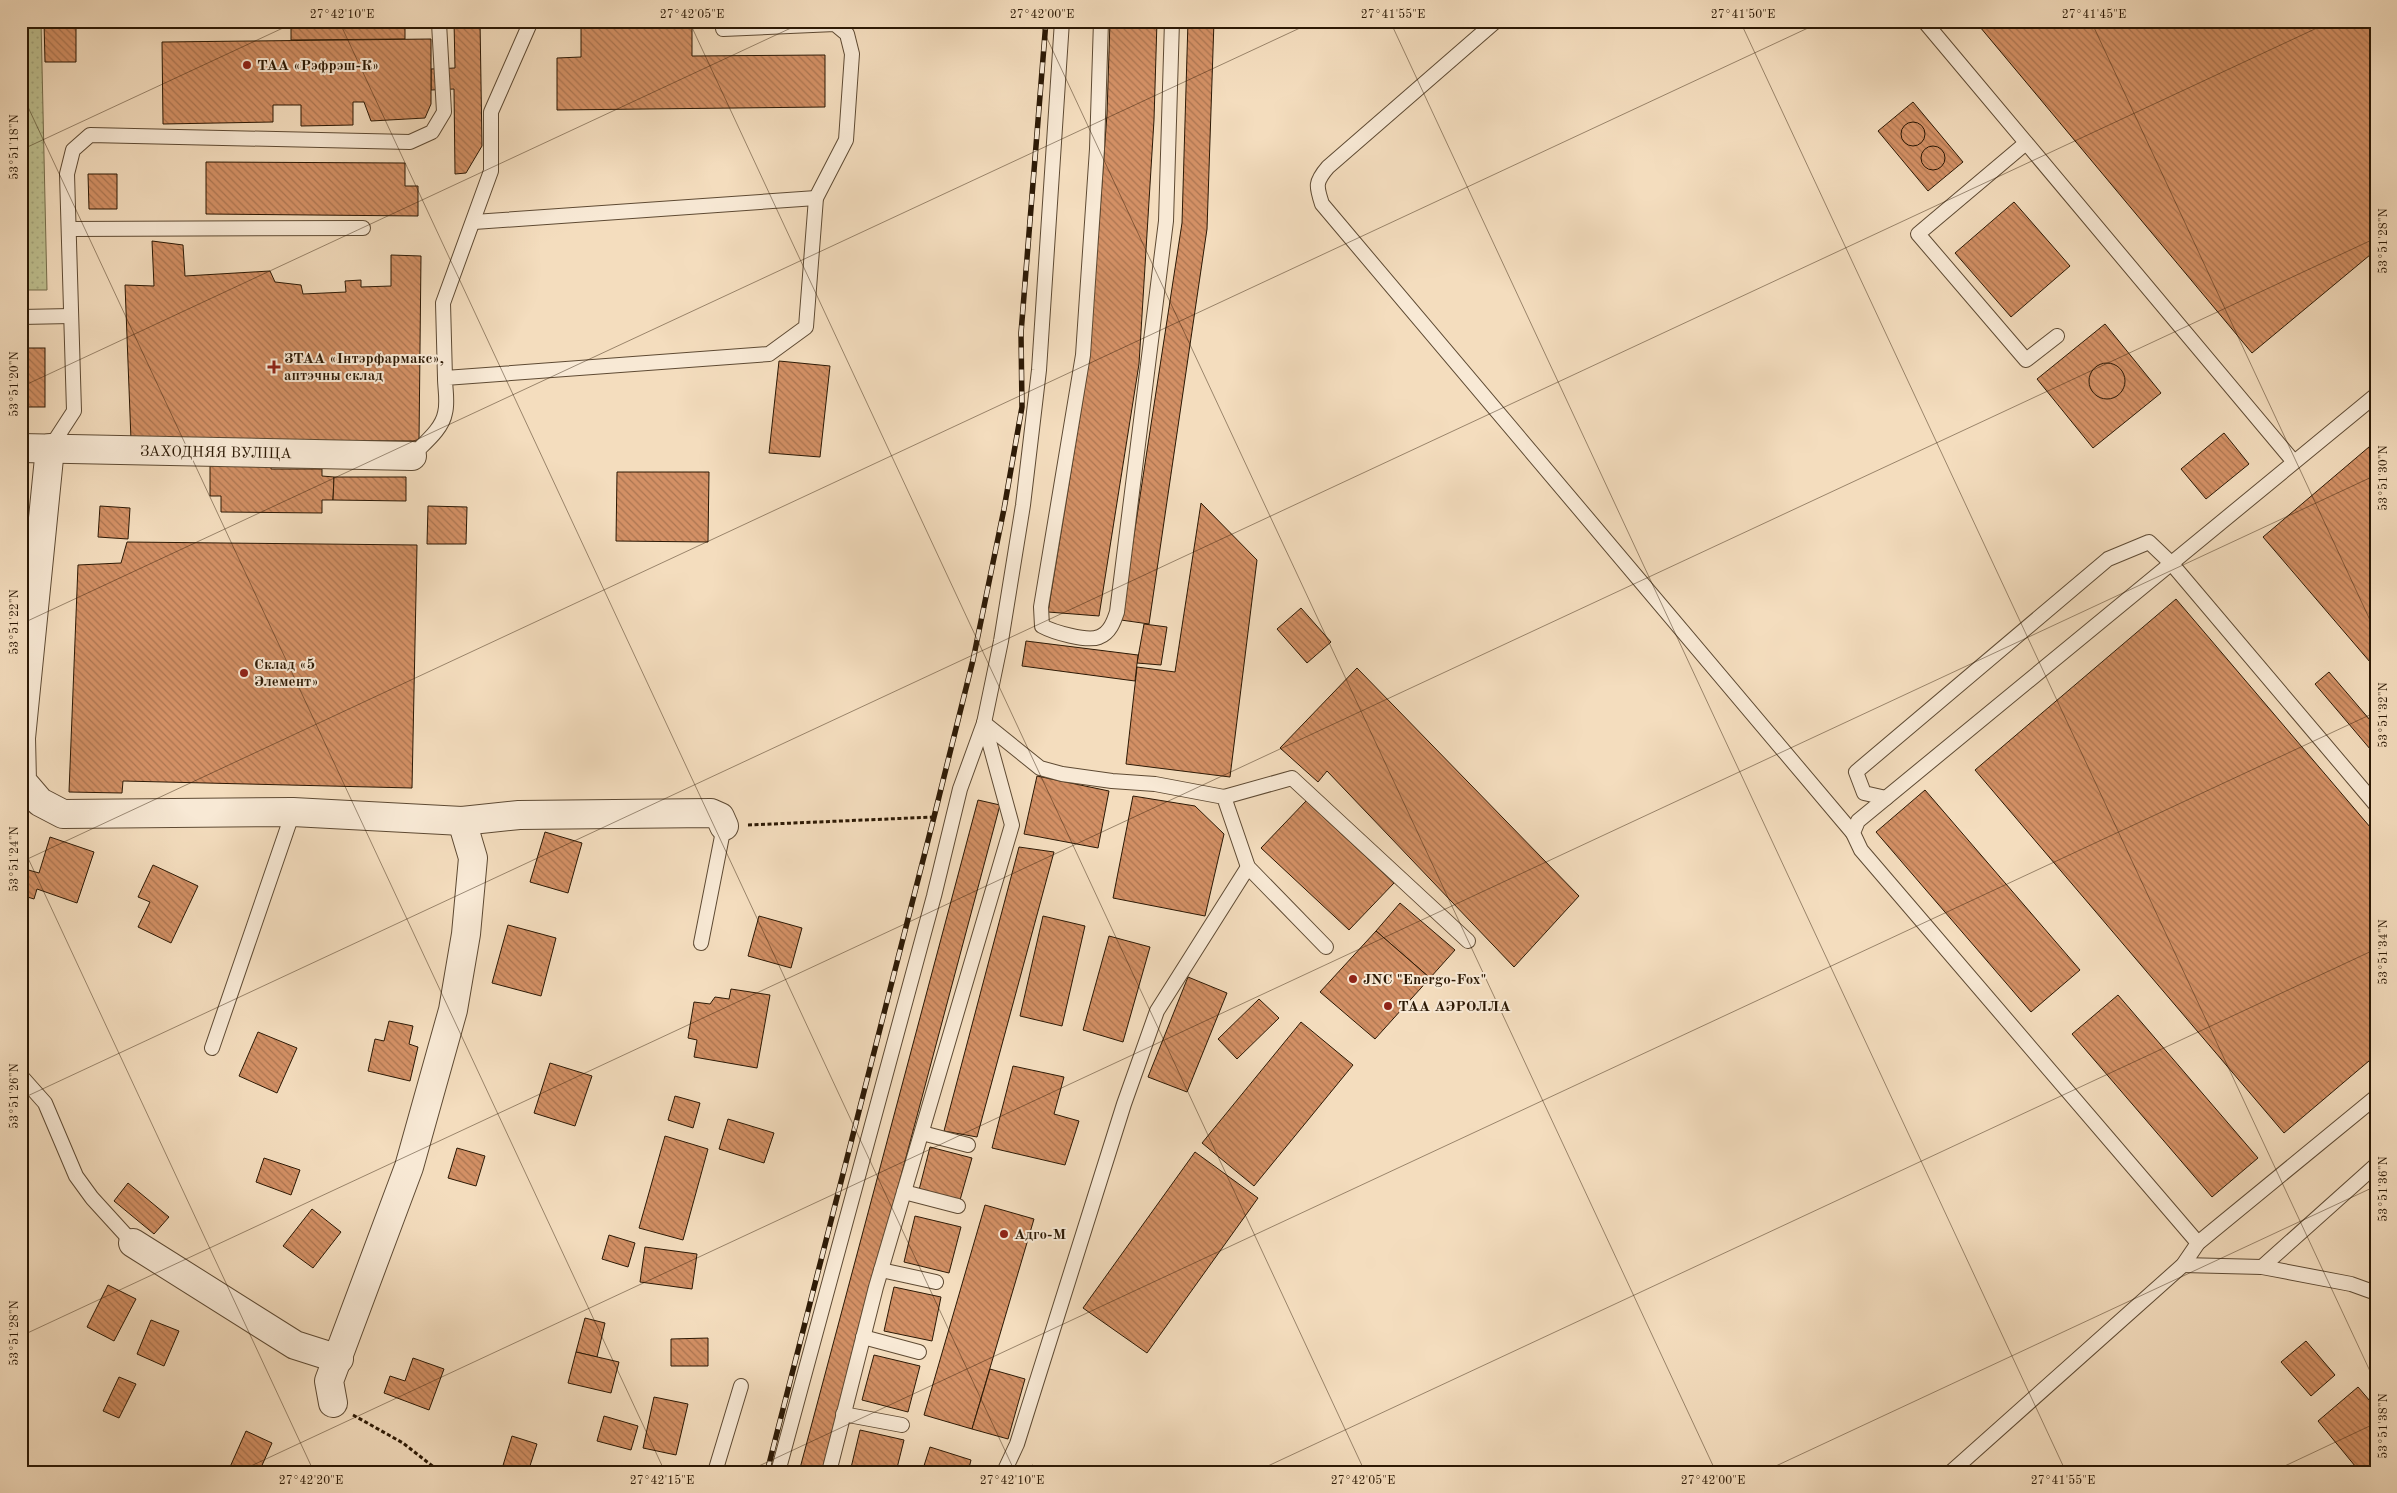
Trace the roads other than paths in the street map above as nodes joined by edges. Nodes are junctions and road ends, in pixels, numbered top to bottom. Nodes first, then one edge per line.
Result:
1 (532, 21) edge
2 (1062, 21) edge
3 (1101, 21) edge
4 (1172, 21) edge
5 (1496, 21) edge
6 (1924, 21) edge
7 (440, 23) dead end
8 (723, 29) dead end
9 (2026, 144) junction
10 (816, 198) junction
11 (474, 222) junction
12 (363, 228) dead end
13 (69, 229) junction
14 (71, 316) junction
15 (21, 317) edge
16 (2057, 336) dead end
17 (446, 378) junction
18 (2376, 395) edge
19 (21, 448) edge
20 (50, 448) junction
21 (412, 456) joint
22 (2294, 462) junction
23 (2172, 563) junction
24 (984, 723) junction
25 (1224, 797) junction
26 (1886, 798) junction
27 (2376, 805) edge
28 (293, 812) junction
29 (462, 822) junction
30 (724, 826) joint
31 (1853, 833) junction
32 (1248, 867) junction
33 (1468, 941) dead end
34 (701, 943) dead end
35 (1326, 947) dead end
36 (212, 1048) dead end
37 (21, 1076) edge
38 (2376, 1097) edge
39 (922, 1133) junction
40 (968, 1145) dead end
41 (2376, 1165) edge
42 (904, 1192) junction
43 (958, 1206) dead end
44 (133, 1243) joint
45 (2198, 1243) junction
46 (2183, 1265) junction
47 (2262, 1267) junction
48 (881, 1270) junction
49 (936, 1282) dead end
50 (2376, 1293) edge
51 (863, 1337) junction
52 (919, 1352) dead end
53 (339, 1359) junction
54 (741, 1386) dead end
55 (333, 1403) road end
56 (843, 1414) junction
57 (902, 1426) dead end
58 (715, 1472) edge
59 (778, 1472) edge
60 (829, 1472) edge
61 (1004, 1472) edge
62 (1951, 1472) edge

1 - 11 lane
2 - 24 lane
3 - 4 lane
5 - 31 lane
6 - 9 lane
7 - 13 lane
8 - 10 lane
9 - 16 lane
9 - 22 lane
10 - 11 lane
10 - 17 lane
11 - 17 lane
12 - 13 lane
13 - 14 lane
14 - 15 lane
14 - 20 lane
17 - 21 lane
18 - 22 lane
19 - 20 street, ЗАХОДНЯЯ ВУЛІЦА
20 - 21 street, ЗАХОДНЯЯ ВУЛІЦА
20 - 28 street
22 - 23 lane
23 - 26 lane
23 - 26 lane
23 - 27 lane
24 - 25 lane
24 - 39 lane
24 - 59 lane
25 - 32 lane
25 - 33 lane
26 - 31 lane
28 - 29 street
28 - 36 lane
29 - 30 street
29 - 53 street
30 - 34 lane
31 - 45 lane
32 - 35 lane
32 - 61 lane
37 - 44 lane
38 - 45 lane
39 - 40 lane
39 - 42 lane
41 - 47 lane
42 - 43 lane
42 - 48 lane
44 - 53 street
45 - 46 lane
46 - 47 lane
46 - 62 lane
47 - 50 lane
48 - 49 lane
48 - 51 lane
51 - 52 lane
51 - 56 lane
53 - 55 street
54 - 58 lane
56 - 57 lane
56 - 60 lane

